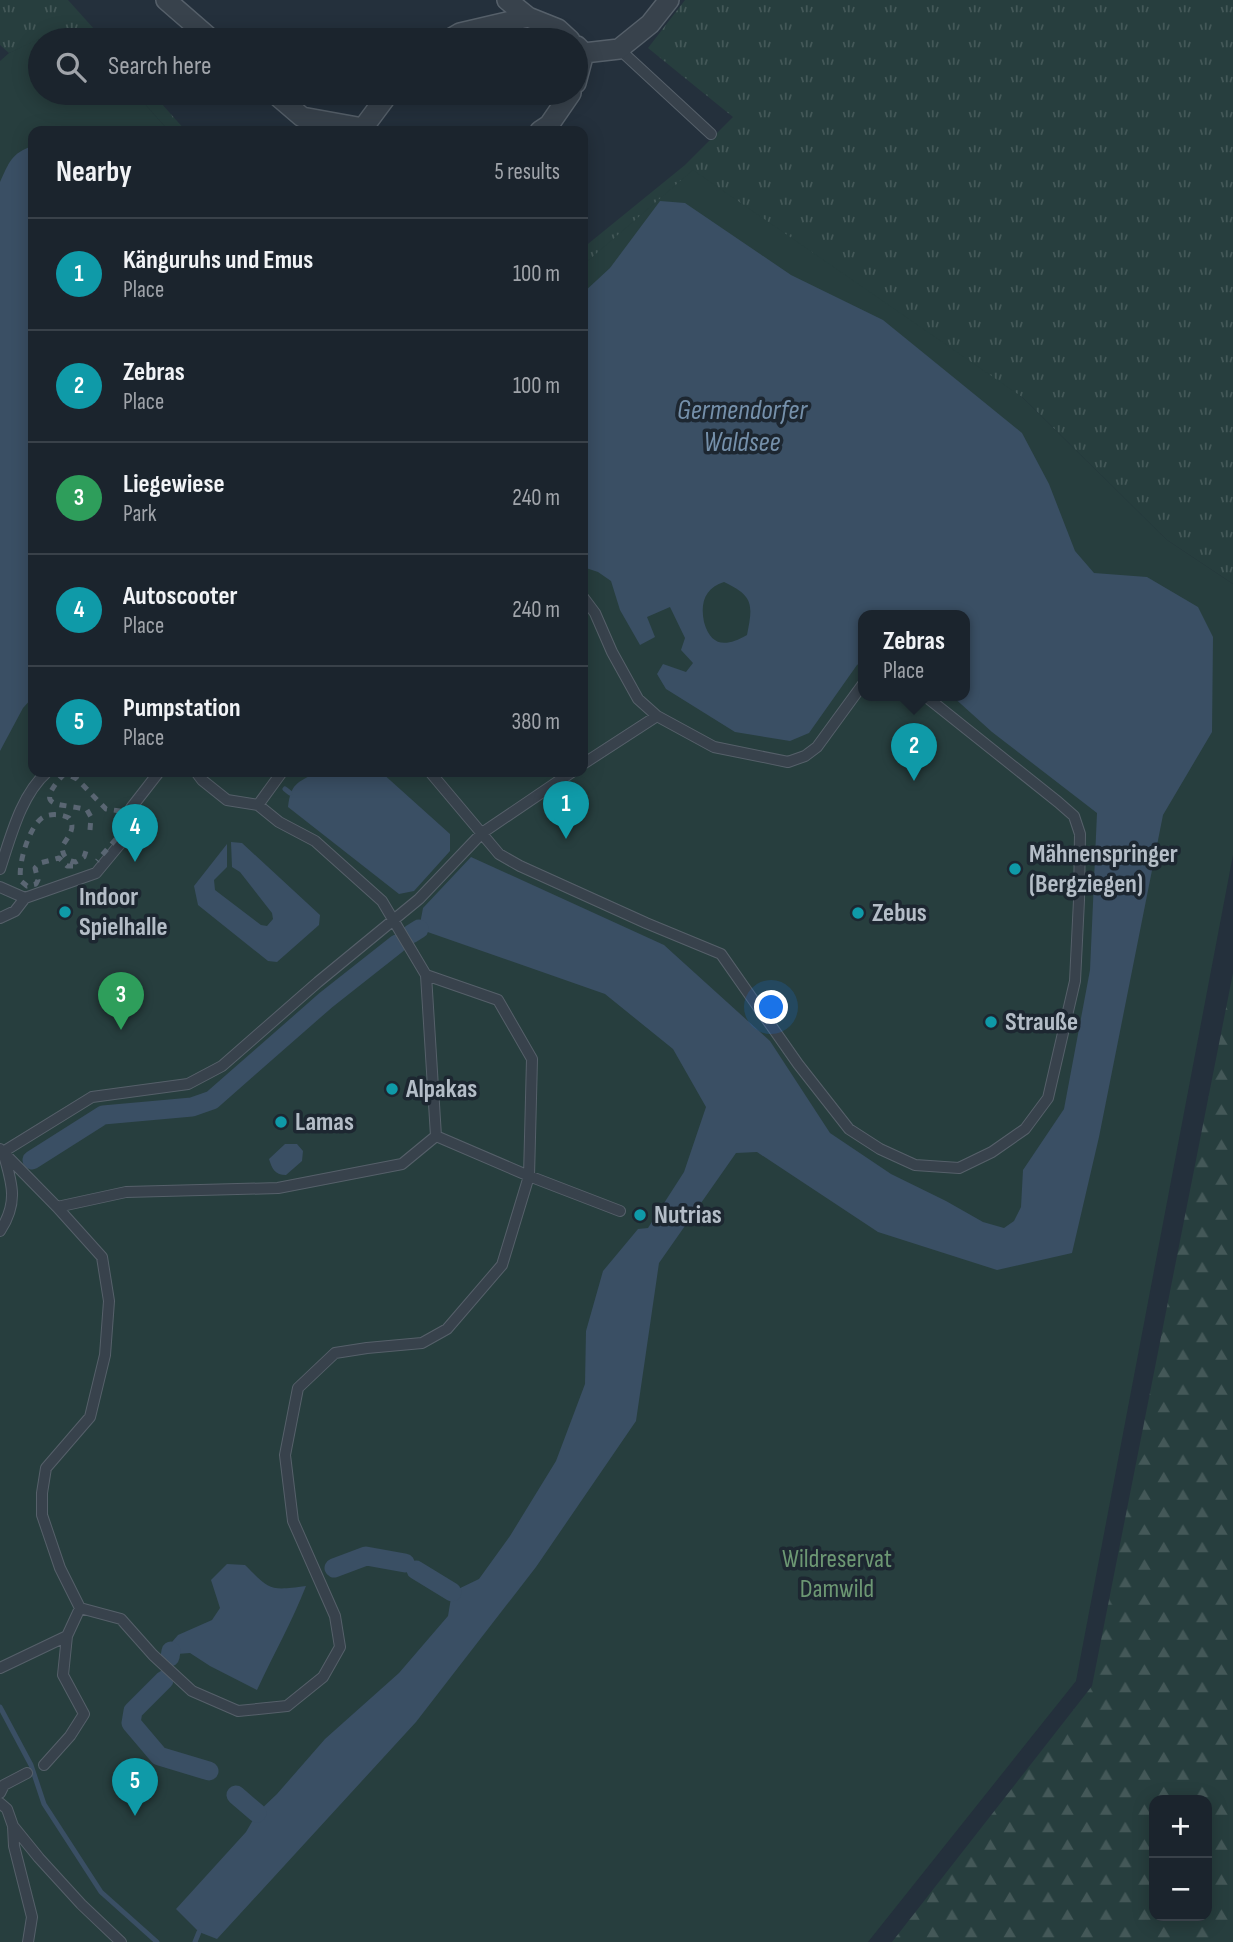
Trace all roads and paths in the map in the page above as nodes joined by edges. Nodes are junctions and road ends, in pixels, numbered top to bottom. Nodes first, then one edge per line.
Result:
1 (166, 0) edge
2 (507, 0) edge
3 (669, 0) edge
4 (528, 17) junction
5 (198, 28) edge
6 (481, 28) edge
7 (556, 28) edge
8 (588, 47) edge
9 (619, 49) junction
10 (288, 105) edge
11 (381, 105) edge
12 (563, 105) edge
13 (345, 126) edge
14 (367, 126) edge
15 (548, 126) edge
16 (711, 134) dead end
17 (588, 604) edge
18 (858, 691) edge
19 (932, 701) edge
20 (657, 716) junction
21 (588, 761) edge
22 (42, 777) edge
23 (155, 777) edge
24 (200, 777) edge
25 (278, 777) edge
26 (434, 777) edge
27 (565, 777) edge
28 (258, 805) junction
29 (481, 833) junction
30 (0, 869) edge
31 (0, 887) edge
32 (25, 898) junction
33 (0, 918) edge
34 (394, 921) junction
35 (426, 975) junction
36 (436, 1136) junction
37 (2, 1151) edge
38 (529, 1176) junction
39 (57, 1207) junction
40 (620, 1211) dead end
41 (0, 1231) edge
42 (80, 1608) junction
43 (67, 1636) junction
44 (0, 1668) edge
45 (44, 1765) dead end
46 (27, 1773) dead end
47 (0, 1793) edge
48 (0, 1803) edge
49 (13, 1826) junction
50 (29, 1942) edge
51 (121, 1942) edge

1 - 5 street
2 - 4 street
3 - 9 street
4 - 6 street
4 - 7 street
8 - 9 street
9 - 16 lane
10 - 13 street
11 - 14 street
12 - 15 street
17 - 20 lane
18 - 20 lane
19 - 29 lane
20 - 21 lane
22 - 30 lane
23 - 32 lane
24 - 28 lane
25 - 28 lane
26 - 29 lane
27 - 29 lane
28 - 34 lane
29 - 34 lane
31 - 32 lane
32 - 33 lane
34 - 35 lane
34 - 37 lane
35 - 36 lane
35 - 38 lane
36 - 38 lane
36 - 39 lane
37 - 39 lane
37 - 41 lane
38 - 40 lane
38 - 42 lane
39 - 42 lane
42 - 43 lane
43 - 44 lane
43 - 45 lane
46 - 47 lane
48 - 49 lane
49 - 50 lane
49 - 51 lane

